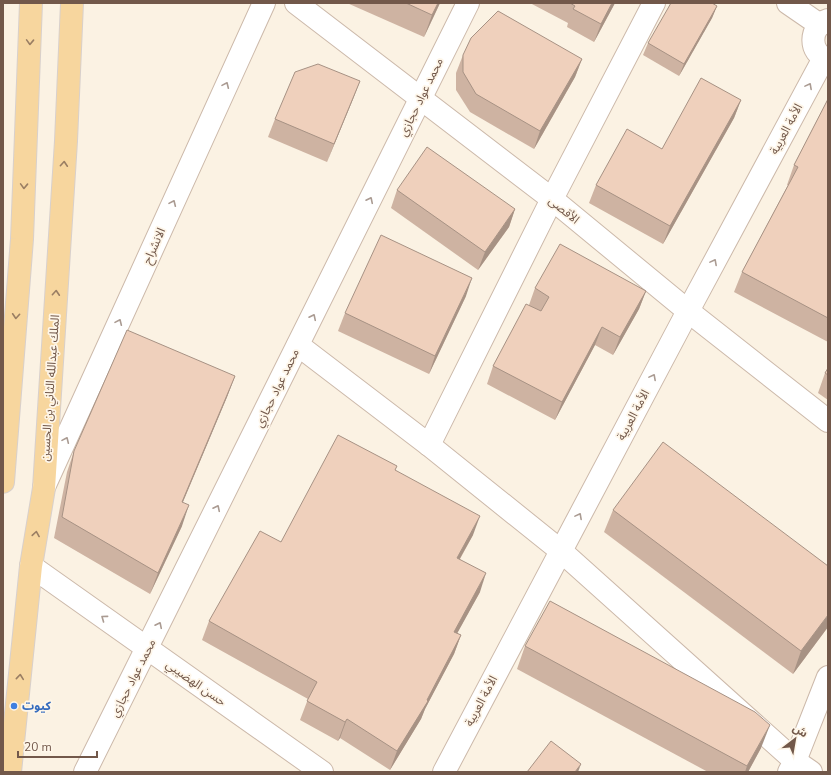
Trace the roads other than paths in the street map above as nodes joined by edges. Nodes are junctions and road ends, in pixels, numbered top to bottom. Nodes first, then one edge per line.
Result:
1 (31, 3) edge
2 (72, 3) edge
3 (264, 3) edge
4 (296, 3) edge
5 (468, 3) edge
6 (654, 3) edge
7 (788, 3) edge
8 (824, 22) edge
9 (826, 59) edge
10 (420, 98) junction
11 (552, 199) junction
12 (688, 311) junction
13 (298, 345) junction
14 (828, 421) edge
15 (429, 445) junction
16 (3, 482) edge
17 (44, 488) junction
18 (561, 551) junction
19 (31, 566) junction
20 (147, 649) junction
21 (828, 677) edge
22 (798, 768) edge
23 (10, 772) edge
24 (86, 772) edge
25 (322, 772) edge
26 (444, 772) edge

1 -> 16 main road
17 -> 2 main road, الملك عبدالله الثاني بن الحسين
17 -> 3 street, الانشراح
4 - 10 street, الأقصى
5 - 10 street, محمد عواد حجازي
6 - 11 street
7 - 8 street
8 - 9 street
12 -> 9 street, الأمة العربية
10 - 11 street, الأقصى
13 -> 10 street, محمد عواد حجازي
11 - 12 street, الأقصى
11 - 15 street
12 - 14 street, الأقصى
18 -> 12 street, الأمة العربية
13 - 15 street
20 -> 13 street, محمد عواد حجازي
15 - 18 street
19 -> 17 main road, الملك عبدالله الثاني بن الحسين
18 - 22 street
18 - 26 street, الأمة العربية
20 -> 19 street, حسن الهضيبي
23 -> 19 main road, الملك عبدالله الثاني بن الحسين
20 - 24 street, محمد عواد حجازي
20 - 25 street, حسن الهضيبي
21 - 22 street

